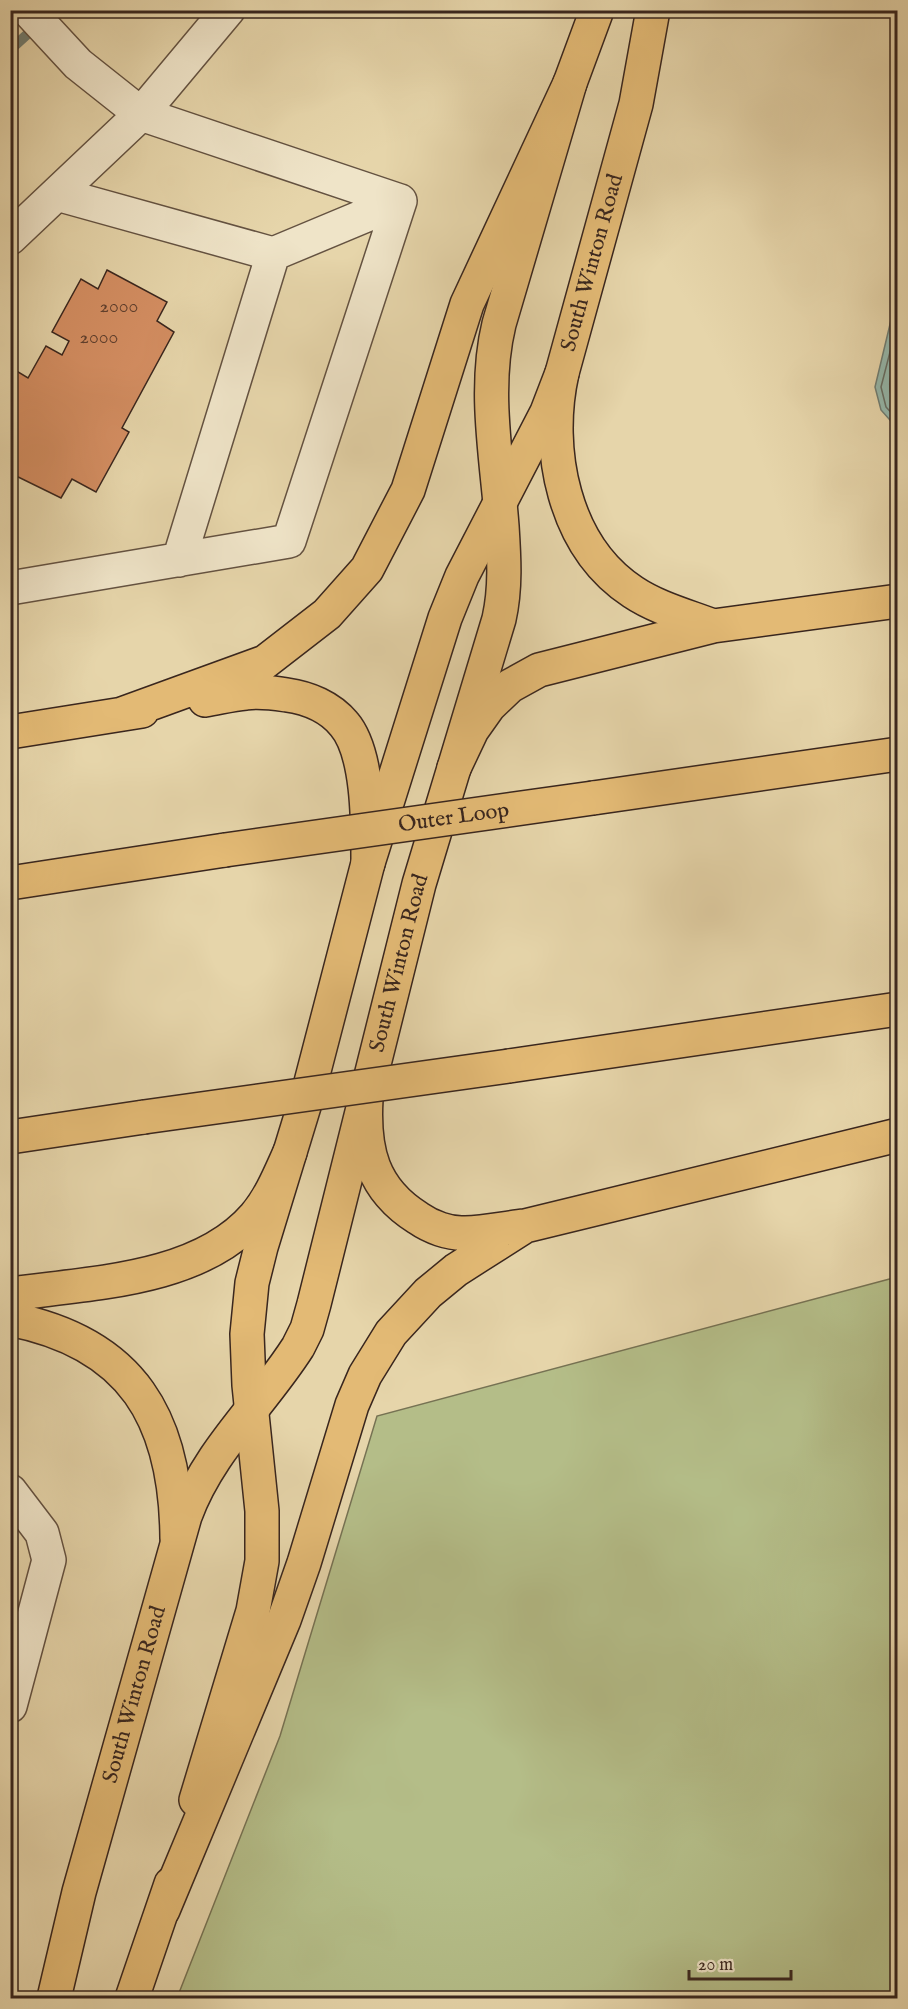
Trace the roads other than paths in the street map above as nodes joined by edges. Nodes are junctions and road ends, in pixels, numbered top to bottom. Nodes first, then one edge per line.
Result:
1 (28, 10) edge
2 (228, 10) edge
3 (597, 10) edge
4 (653, 10) edge
5 (570, 83) junction
6 (141, 114) junction
7 (57, 194) junction
8 (400, 201) junction
9 (10, 238) edge
10 (273, 254) junction
11 (562, 373) junction
12 (500, 502) junction
13 (179, 560) junction
14 (10, 588) edge
15 (897, 601) edge
16 (713, 626) junction
17 (122, 714) junction
18 (10, 732) edge
19 (897, 754) edge
20 (454, 768) junction
21 (368, 863) junction
22 (10, 883) edge
23 (897, 1009) edge
24 (366, 1099) junction
25 (897, 1135) edge
26 (10, 1137) edge
27 (291, 1152) junction
28 (525, 1226) junction
29 (10, 1294) edge
30 (10, 1319) edge
31 (251, 1408) junction
32 (10, 1491) edge
33 (177, 1538) junction
34 (10, 1706) edge
35 (163, 1910) junction
36 (54, 1998) edge
37 (132, 1998) edge

1 - 6 lane
2 - 6 lane
3 - 5 main road, South Winton Road
4 - 11 main road, South Winton Road
5 - 12 main road, South Winton Road
5 - 17 main road
6 - 7 lane
6 - 8 lane
7 - 9 lane
7 - 10 lane
8 - 10 lane
8 - 13 lane
10 - 13 lane
11 - 12 main road, South Winton Road
11 - 16 main road
12 - 20 main road, South Winton Road
12 - 21 main road, South Winton Road
13 - 14 lane
15 - 16 main road
16 - 20 main road
17 - 18 main road
17 - 21 main road
19 - 22 main road, Outer Loop, bridge
20 - 24 main road, South Winton Road
21 - 27 main road, South Winton Road
23 - 26 main road, bridge
24 - 28 main road
24 - 31 main road, South Winton Road
25 - 28 main road
27 - 29 main road
27 - 31 main road, South Winton Road
28 - 35 main road
30 - 33 main road
31 - 33 main road, South Winton Road
31 - 35 main road, South Winton Road
32 - 34 lane
33 - 36 main road, South Winton Road
35 - 37 main road, South Winton Road

